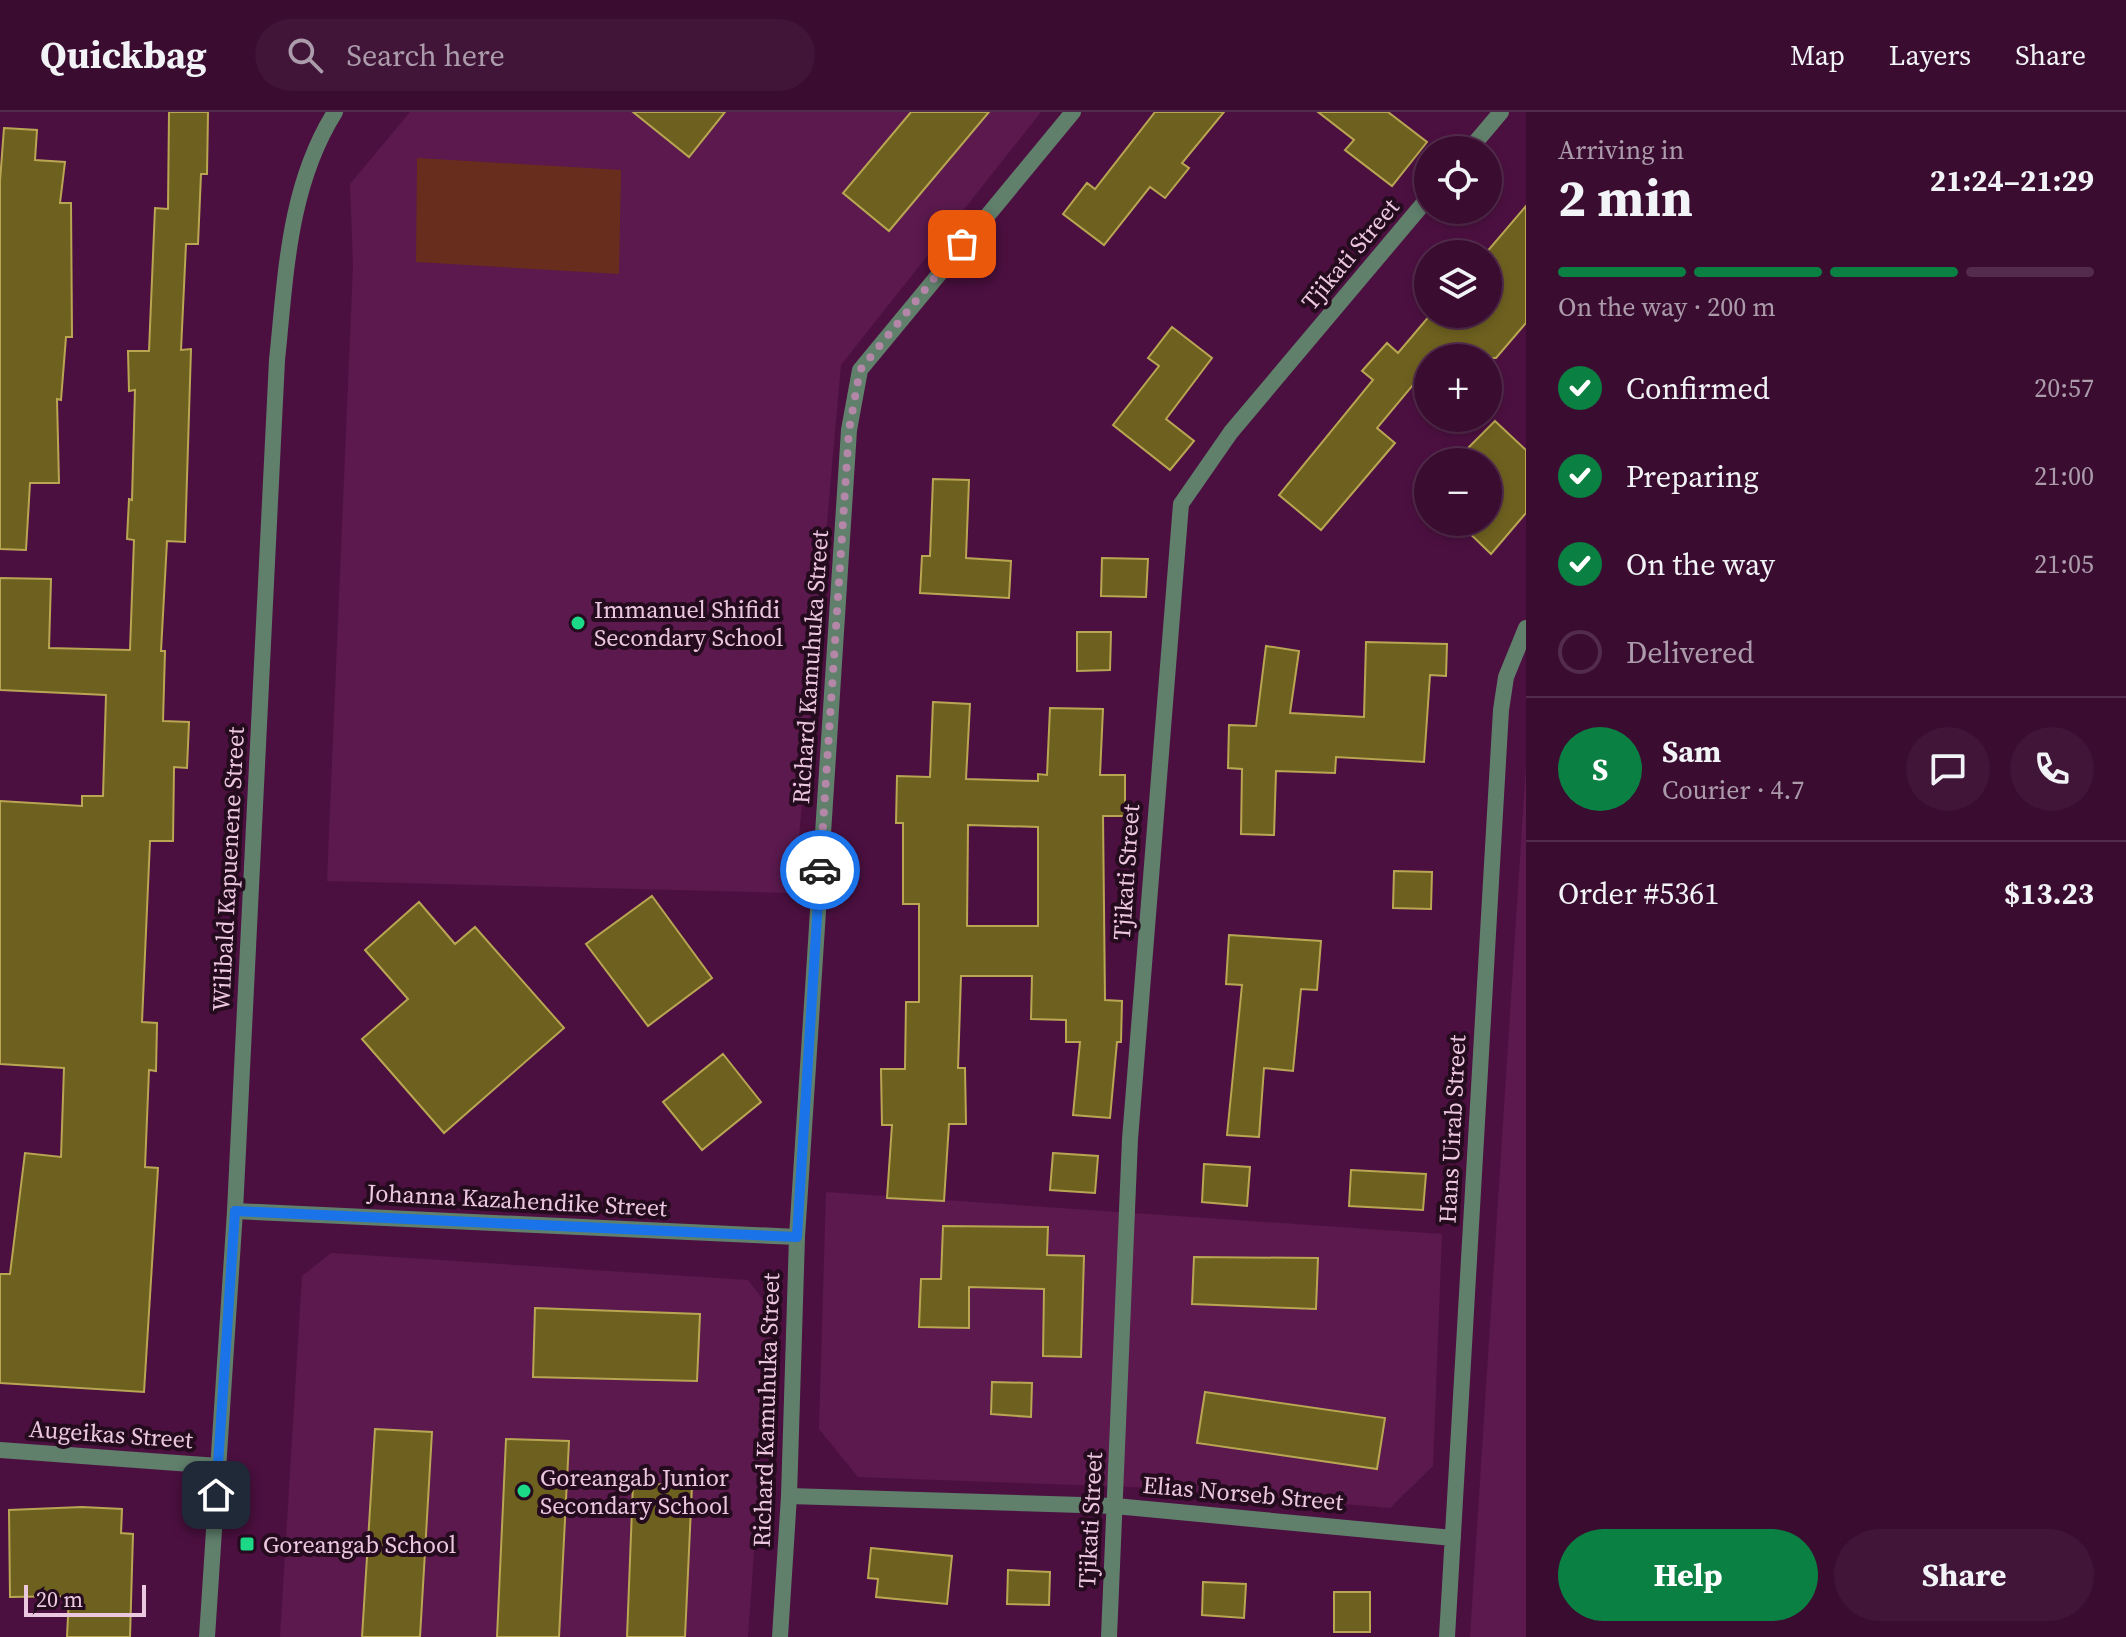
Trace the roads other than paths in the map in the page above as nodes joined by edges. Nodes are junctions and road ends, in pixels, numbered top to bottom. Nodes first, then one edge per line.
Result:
1 (335, 112) edge
2 (1073, 112) edge
3 (1501, 112) edge
4 (1481, 136) edge
5 (1414, 215) edge
6 (1526, 628) edge
7 (235, 1211) junction
8 (797, 1237) junction
9 (0, 1450) edge
10 (218, 1466) junction
11 (789, 1496) junction
12 (1115, 1506) junction
13 (1453, 1538) junction
14 (207, 1637) edge
15 (780, 1637) edge
16 (1109, 1637) edge
17 (1447, 1637) edge

1 - 7 street, Wilibald Kapuenene Street
2 - 8 street, Richard Kamuhuka Street
3 - 4 street
5 - 12 street, Tjikati Street
6 - 13 street, Hans Uirab Street
7 - 8 street, Johanna Kazahendike Street
7 - 10 street, Wilibald Kapuenene Street
8 - 11 street, Richard Kamuhuka Street
9 - 10 street, Augeikas Street
10 - 14 street, Wilibald Kapuenene Street
11 - 12 street, Elias Norseb Street
11 - 15 street, Richard Kamuhuka Street
12 - 13 street, Elias Norseb Street
12 - 16 street, Tjikati Street
13 - 17 street, Hans Uirab Street

